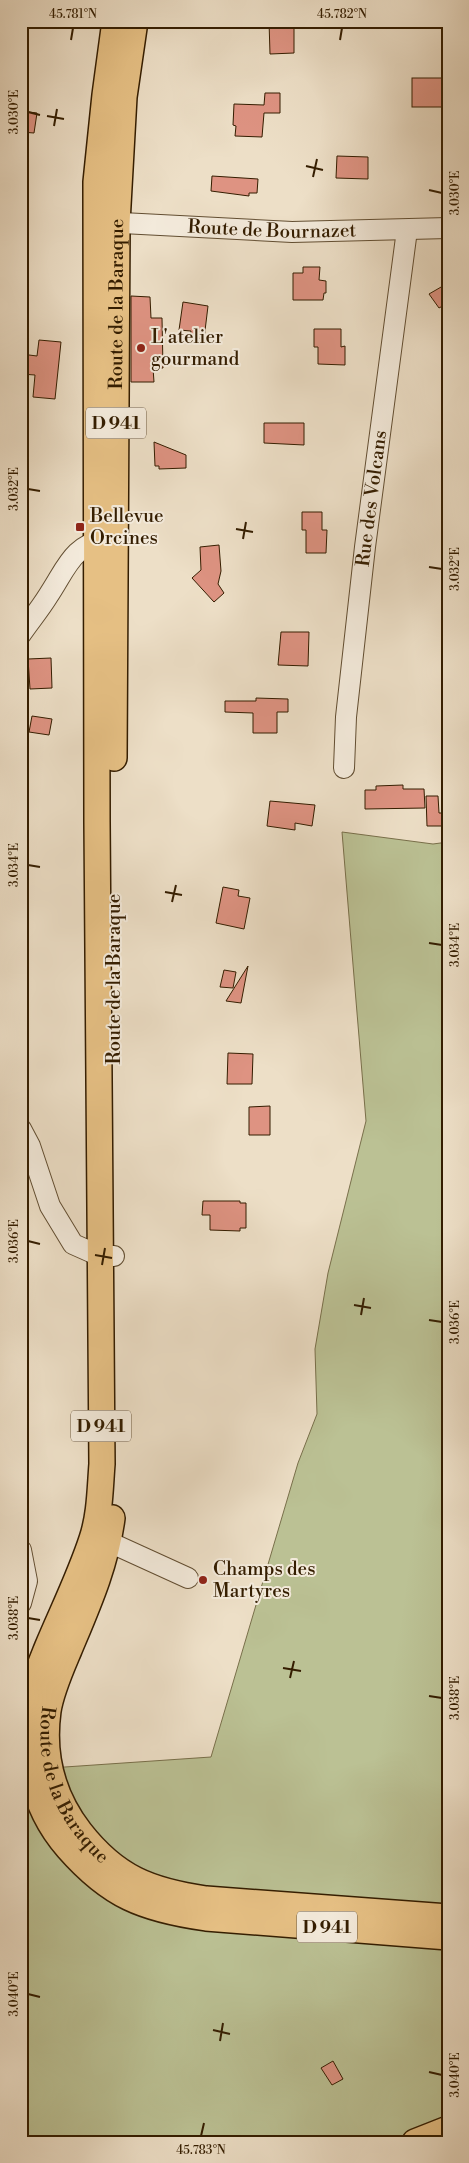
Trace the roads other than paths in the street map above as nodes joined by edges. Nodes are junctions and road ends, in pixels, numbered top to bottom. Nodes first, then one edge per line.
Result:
1 (115, 21) edge
2 (135, 21) edge
3 (107, 222) junction
4 (448, 228) edge
5 (407, 230) junction
6 (106, 538) junction
7 (21, 634) edge
8 (344, 768) dead end
9 (21, 1130) edge
10 (107, 1256) junction
11 (109, 1542) junction
12 (21, 1550) edge
13 (188, 1578) dead end
14 (21, 1603) edge
15 (32, 1742) edge
16 (30, 1768) edge
17 (146, 1886) junction
18 (206, 1909) junction
19 (448, 1917) edge
20 (448, 1937) edge
21 (448, 2129) edge
22 (415, 2142) edge

1 - 3 main road, Route de la Baraque / D 941
2 - 3 main road, Route de la Baraque / D 941
3 - 5 street, Route de Bournazet
3 - 6 main road, Route de la Baraque / D 941
4 - 5 street, Route de Bournazet
5 - 8 street, Rue des Volcans
6 - 7 street
6 - 10 main road, Route de la Baraque / D 941
9 - 10 street
10 - 11 main road, Route de la Baraque / D 941
10 - 15 main road, Route de la Baraque / D 941
11 - 13 street
11 - 15 main road, Route de la Baraque / D 941
12 - 14 street
15 - 16 main road, Route de la Baraque / D 941
15 - 17 main road, Route de la Baraque / D 941
16 - 17 street, Route de la Baraque
16 - 18 main road, Route de la Baraque / D 941
17 - 18 main road, Route de la Baraque / D 941
18 - 19 main road, D 941
18 - 20 main road, D 941
21 - 22 main road

